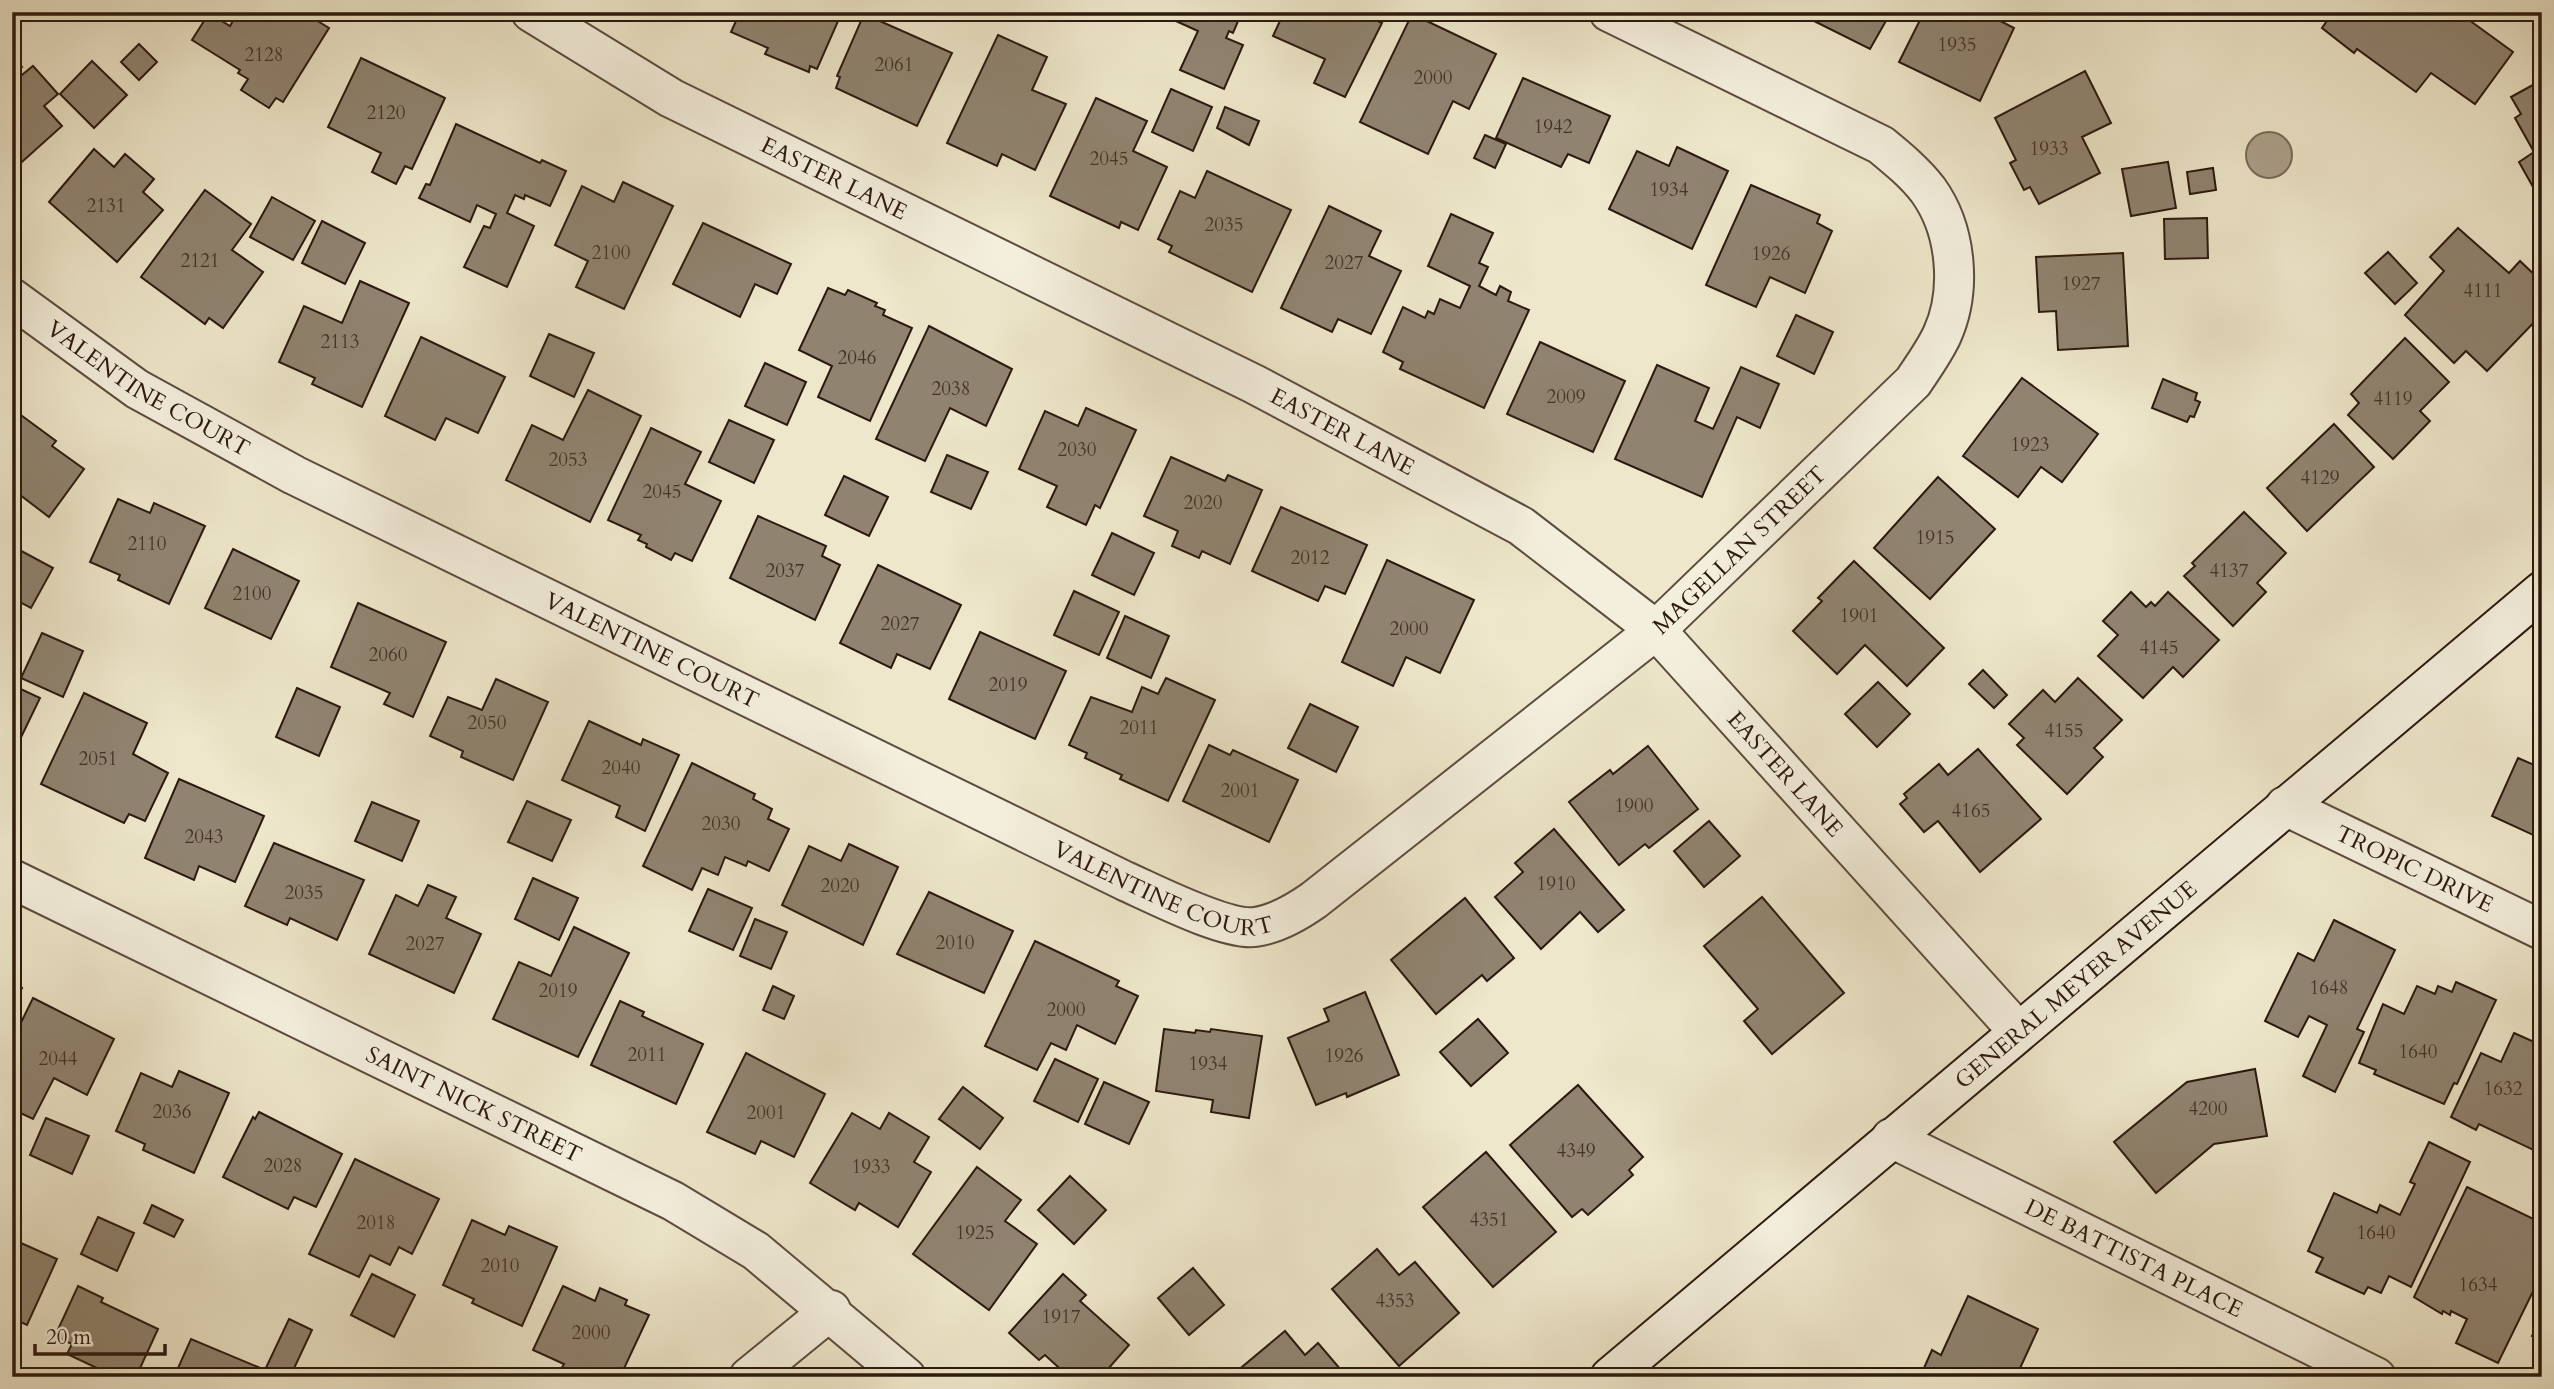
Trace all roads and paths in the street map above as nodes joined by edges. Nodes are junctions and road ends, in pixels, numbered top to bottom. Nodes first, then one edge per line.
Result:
1 (531, 12) edge
2 (1609, 12) edge
3 (12, 298) edge
4 (2542, 591) edge
5 (1656, 630) junction
6 (2285, 806) junction
7 (12, 879) edge
8 (1314, 900) joint
9 (2542, 930) edge
10 (2017, 1030) junction
11 (1891, 1138) junction
12 (831, 1310) junction
13 (749, 1377) edge
14 (906, 1377) edge
15 (1610, 1377) edge
16 (2376, 1377) edge

1 - 5 street, EASTER LANE
2 - 5 street, MAGELLAN STREET
3 - 8 street, VALENTINE COURT
4 - 6 street, GENERAL MEYER AVENUE
5 - 8 street, MAGELLAN STREET
5 - 10 street, EASTER LANE
6 - 9 street, TROPIC DRIVE
6 - 10 street, GENERAL MEYER AVENUE
7 - 12 street, SAINT NICK STREET
10 - 11 street, GENERAL MEYER AVENUE
11 - 15 street, GENERAL MEYER AVENUE
11 - 16 street, DE BATTISTA PLACE
12 - 13 street
12 - 14 street, SAINT NICK STREET

